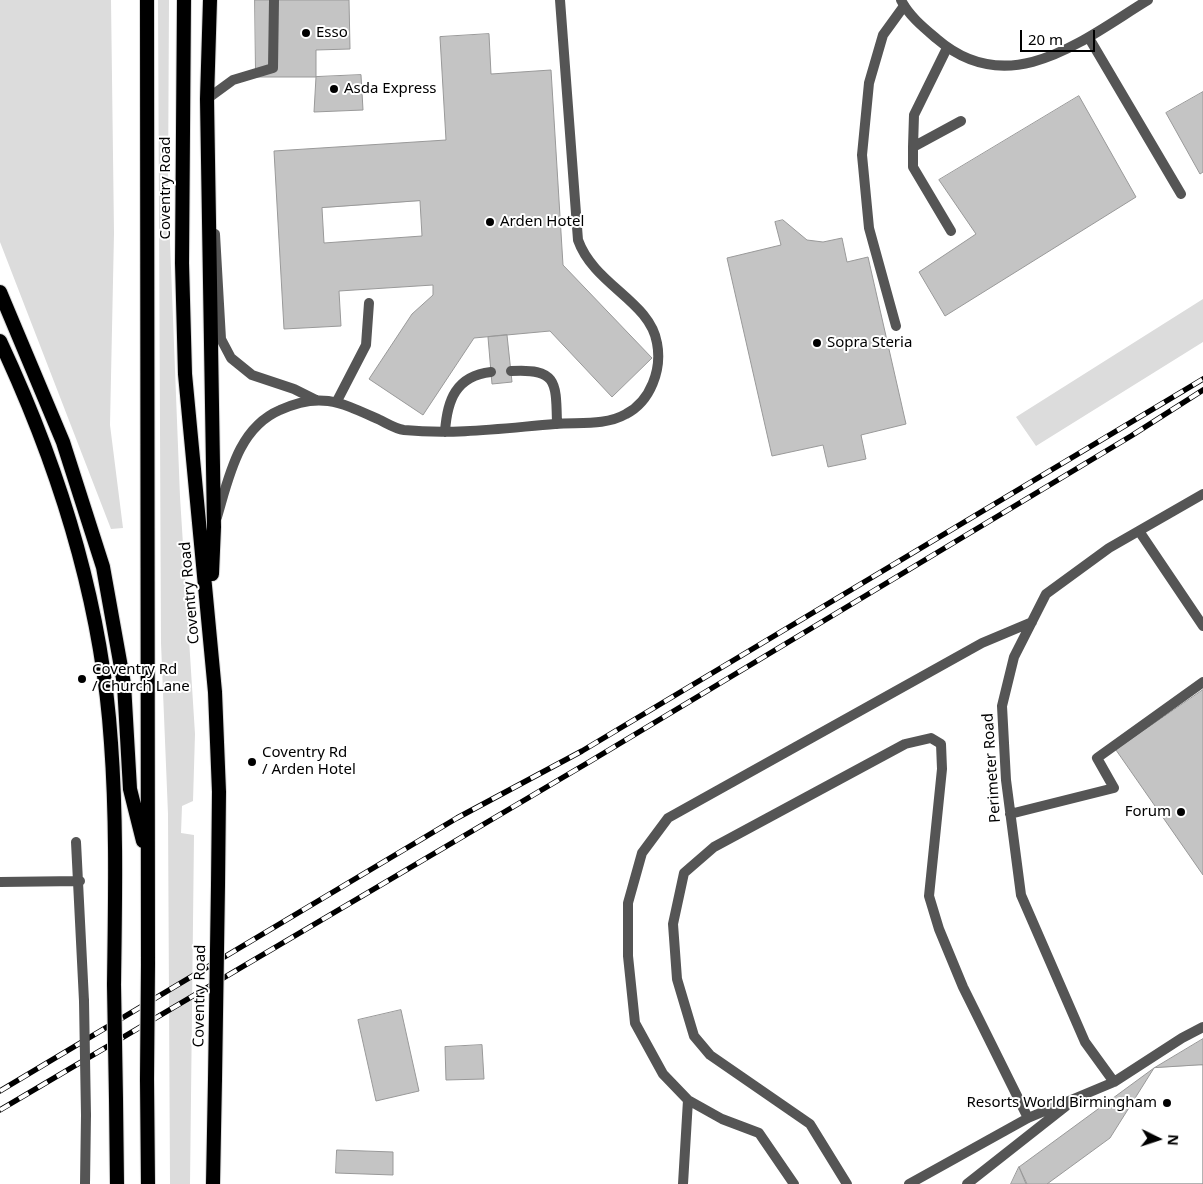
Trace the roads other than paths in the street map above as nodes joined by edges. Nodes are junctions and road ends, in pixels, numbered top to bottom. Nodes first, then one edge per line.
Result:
1 (147, 0) edge
2 (184, 0) edge
3 (210, 0) edge
4 (274, 0) edge
5 (560, 0) edge
6 (1148, 0) edge
7 (903, 3) edge
8 (1089, 38) junction
9 (947, 48) junction
10 (206, 99) junction
11 (961, 122) dead end
12 (207, 136) junction
13 (913, 147) junction
14 (1182, 194) dead end
15 (951, 231) dead end
16 (0, 292) edge
17 (369, 303) dead end
18 (896, 326) dead end
19 (0, 341) edge
20 (511, 371) dead end
21 (491, 372) dead end
22 (317, 400) junction
23 (337, 401) junction
24 (557, 424) junction
25 (444, 432) junction
26 (1203, 494) edge
27 (214, 527) junction
28 (1139, 531) junction
29 (1032, 622) junction
30 (1203, 626) edge
31 (210, 628) junction
32 (1203, 682) edge
33 (1010, 814) junction
34 (76, 842) dead end
35 (148, 862) junction
36 (80, 881) junction
37 (0, 882) edge
38 (1203, 1028) edge
39 (1114, 1082) junction
40 (1077, 1098) junction
41 (688, 1100) junction
42 (1028, 1118) junction
43 (86, 1184) edge
44 (117, 1184) edge
45 (148, 1184) edge
46 (213, 1184) edge
47 (682, 1184) edge
48 (794, 1184) edge
49 (847, 1184) edge
50 (909, 1184) edge
51 (967, 1184) edge

1 - 35 highway, Coventry Road
2 - 31 highway, Coventry Road
3 - 10 highway
4 - 10 street
5 - 24 street
6 - 8 street
7 - 9 street
7 - 18 street
8 - 9 street
8 - 14 street
9 - 13 street
10 - 12 highway
11 - 13 street
12 - 22 street
12 - 27 highway
13 - 15 street
16 - 35 highway
17 - 23 street
19 - 44 highway, bridge
20 - 24 street
21 - 25 street
22 - 23 street
22 - 27 street
23 - 25 street
24 - 25 street
26 - 28 street, Perimeter Road
27 - 31 highway
28 - 29 street, Perimeter Road
28 - 30 street
29 - 33 street, Perimeter Road
29 - 41 street
31 - 46 highway, Coventry Road, bridge
32 - 33 street
33 - 39 street, Perimeter Road
34 - 36 street
35 - 45 highway, Coventry Road, bridge
36 - 37 street
36 - 43 street, bridge
38 - 39 street
39 - 40 street
40 - 42 street
40 - 51 street
41 - 47 street
41 - 48 street
42 - 49 street
42 - 50 street

